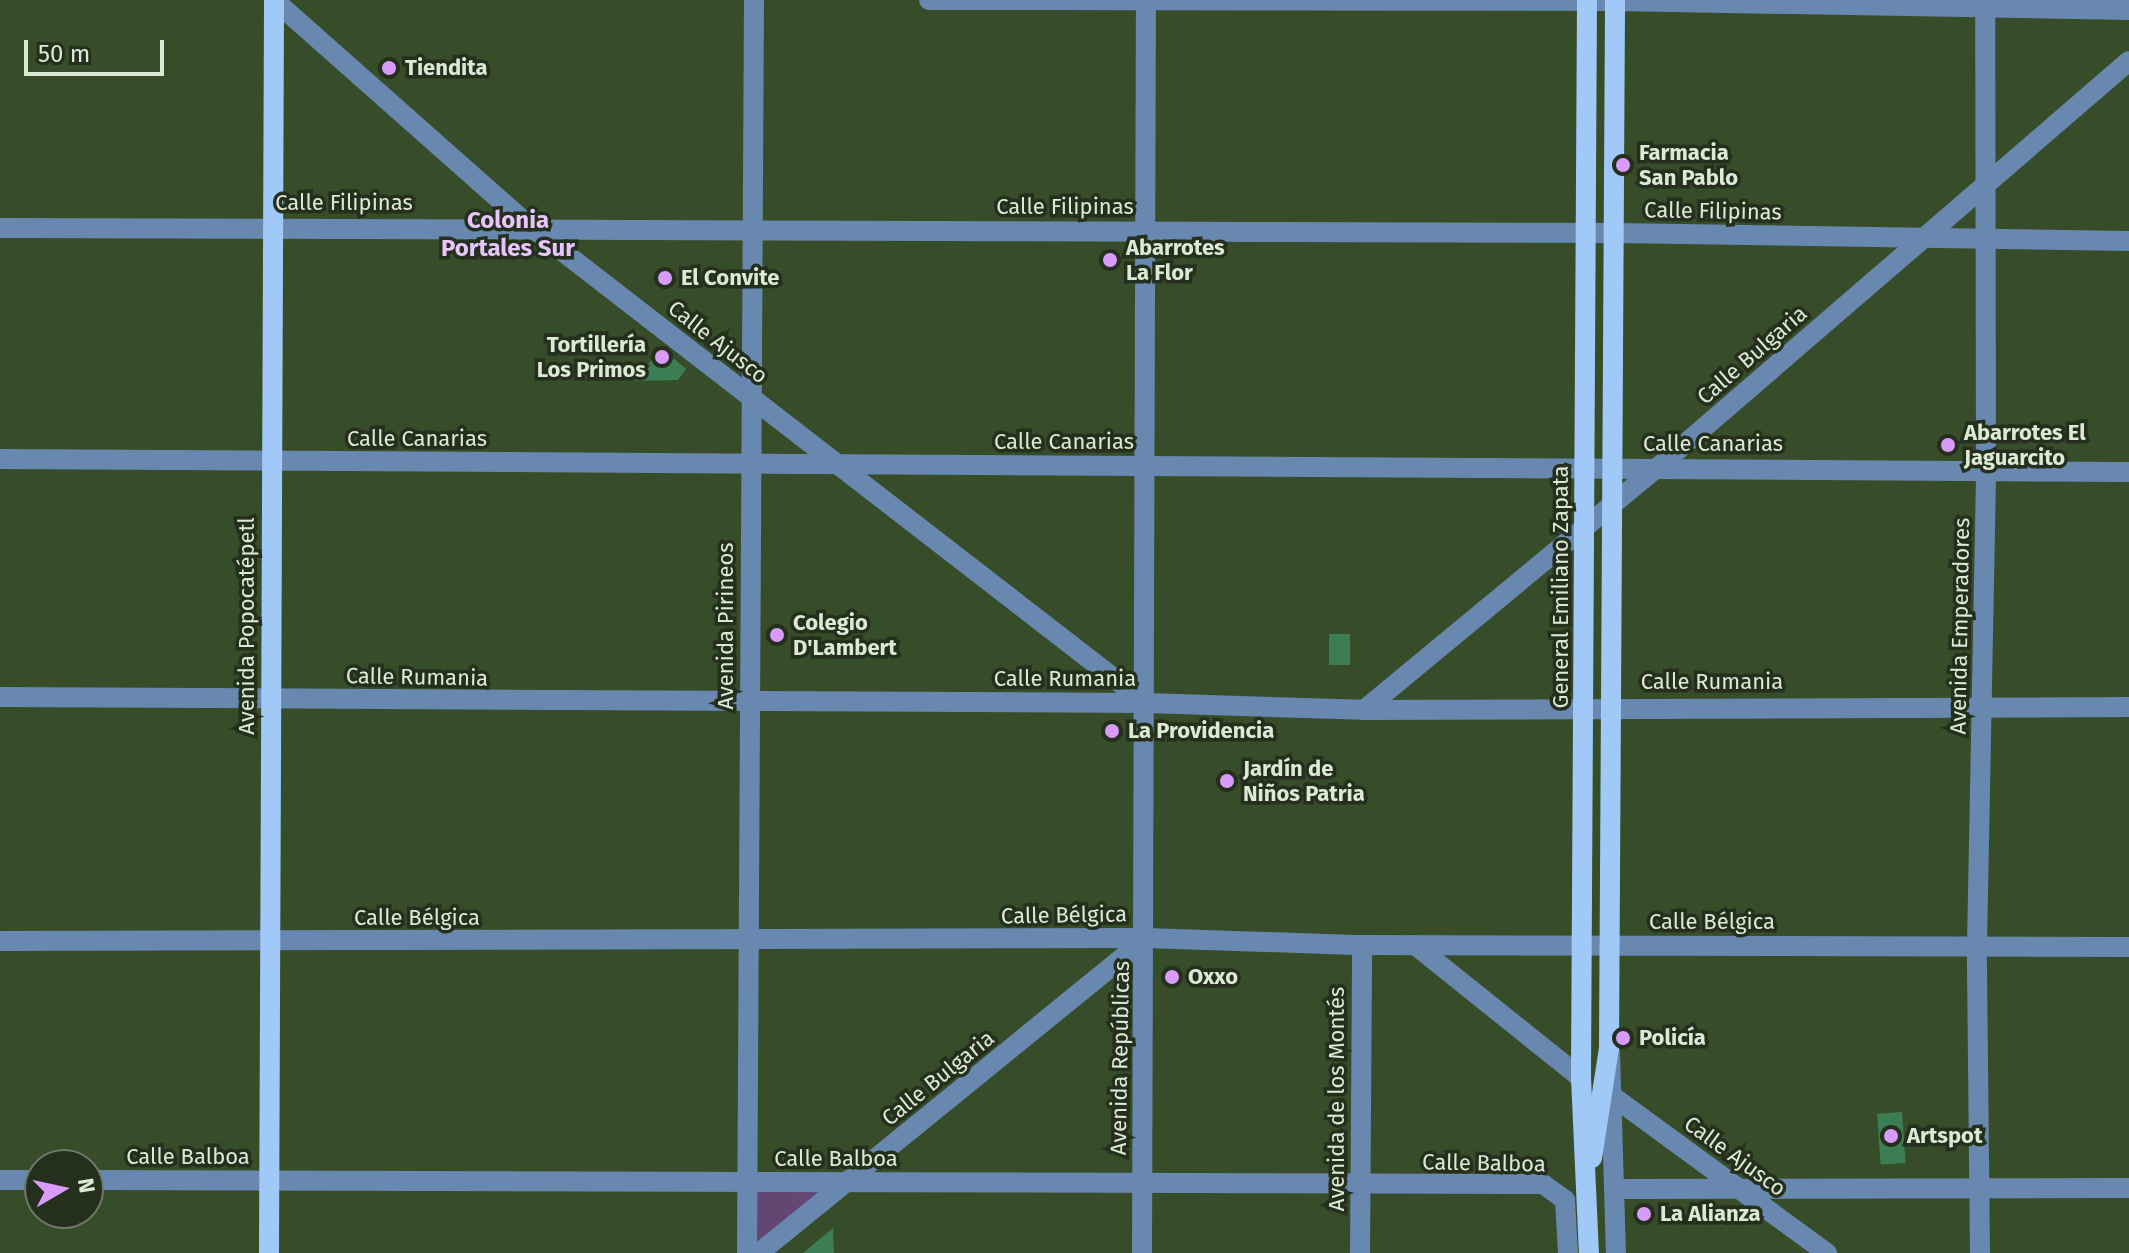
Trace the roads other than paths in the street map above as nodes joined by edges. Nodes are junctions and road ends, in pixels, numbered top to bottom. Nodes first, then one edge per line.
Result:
1 (274, 0) edge
2 (754, 0) edge
3 (929, 0) edge
4 (1146, 0) edge
5 (1587, 0) edge
6 (1615, 0) edge
7 (1985, 2) edge
8 (2129, 10) edge
9 (2129, 61) edge
10 (1985, 183) junction
11 (531, 227) junction
12 (0, 228) edge
13 (272, 228) junction
14 (752, 228) junction
15 (1146, 231) junction
16 (1587, 233) junction
17 (1614, 233) junction
18 (1923, 239) junction
19 (1985, 241) junction
20 (2129, 241) edge
21 (751, 399) junction
22 (0, 459) edge
23 (271, 462) junction
24 (1147, 465) junction
25 (751, 466) junction
26 (839, 466) junction
27 (1586, 466) junction
28 (1615, 467) junction
29 (1657, 468) junction
30 (1986, 469) junction
31 (2129, 472) edge
32 (1614, 505) junction
33 (1585, 529) junction
34 (0, 697) edge
35 (270, 699) junction
36 (1146, 703) junction
37 (750, 704) junction
38 (1983, 705) junction
39 (1612, 706) junction
40 (1585, 707) junction
41 (2129, 707) edge
42 (1364, 710) junction
43 (1146, 938) junction
44 (0, 941) edge
45 (269, 941) junction
46 (749, 943) junction
47 (1362, 945) junction
48 (1415, 945) junction
49 (1582, 946) junction
50 (1611, 946) junction
51 (1977, 947) junction
52 (2129, 947) edge
53 (1609, 1048) junction
54 (1581, 1078) junction
55 (1615, 1098) junction
56 (1589, 1174) junction
57 (0, 1180) edge
58 (24, 1180) edge
59 (104, 1180) edge
60 (269, 1181) junction
61 (747, 1183) junction
62 (849, 1183) junction
63 (1142, 1185) junction
64 (1361, 1186) junction
65 (1981, 1187) junction
66 (1738, 1188) junction
67 (2129, 1188) edge
68 (1615, 1189) junction
69 (269, 1253) edge
70 (747, 1253) edge
71 (759, 1253) edge
72 (1142, 1253) edge
73 (1360, 1253) edge
74 (1568, 1253) edge
75 (1589, 1253) edge
76 (1616, 1253) edge
77 (1827, 1253) edge
78 (1980, 1253) edge

1 - 11 street, Calle Ajusco
1 - 13 main road, Avenida Popocatépetl
2 - 14 street, Avenida Pirineos
3 - 4 street
4 - 5 street
4 - 15 street, Avenida Repúblicas
5 - 6 street
5 - 16 main road, General Emiliano Zapata
6 - 7 street
6 - 17 main road, General Emiliano Zapata
7 - 8 street
7 - 10 street, Avenida Emperadores
9 - 10 street, Calle Bulgaria
10 - 18 street, Calle Bulgaria
10 - 19 street, Avenida Emperadores
11 - 13 street, Calle Filipinas
11 - 14 street, Calle Filipinas
11 - 21 street, Calle Ajusco
12 - 13 street, Calle Filipinas
13 - 23 main road, Avenida Popocatépetl
14 - 15 street, Calle Filipinas
14 - 21 street, Avenida Pirineos
15 - 16 street, Calle Filipinas
15 - 24 street, Avenida Repúblicas
16 - 17 street, Calle Filipinas
16 - 27 main road, General Emiliano Zapata
17 - 18 street, Calle Filipinas
17 - 28 main road, General Emiliano Zapata
18 - 19 street, Calle Filipinas
18 - 29 street, Calle Bulgaria
19 - 20 street, Calle Filipinas
19 - 30 street, Avenida Emperadores
21 - 25 street, Avenida Pirineos
21 - 26 street, Calle Ajusco
22 - 23 street, Calle Canarias
23 - 25 street, Calle Canarias
23 - 35 main road, Avenida Popocatépetl
24 - 26 street, Calle Canarias
24 - 27 street, Calle Canarias
24 - 36 street, Avenida Repúblicas
25 - 26 street, Calle Canarias
25 - 37 street, Avenida Pirineos
26 - 36 street, Calle Ajusco
27 - 28 street, Calle Canarias
27 - 33 main road, General Emiliano Zapata
28 - 29 street, Calle Canarias
28 - 32 main road, General Emiliano Zapata
29 - 30 street, Calle Canarias
29 - 32 street, Calle Bulgaria
30 - 31 street, Calle Canarias
30 - 38 street, Avenida Emperadores
32 - 33 street, Calle Bulgaria
32 - 39 main road, General Emiliano Zapata
33 - 40 main road, General Emiliano Zapata
33 - 42 street, Calle Bulgaria
34 - 35 street, Calle Rumania
35 - 37 street, Calle Rumania
35 - 45 main road, Avenida Popocatépetl
36 - 37 street, Calle Rumania
36 - 42 street, Calle Rumania
36 - 43 street, Avenida Repúblicas
37 - 46 street, Avenida Pirineos
38 - 39 street, Calle Rumania
38 - 41 street, Calle Rumania
38 - 51 street, Avenida Emperadores
39 - 40 street, Calle Rumania
39 - 50 main road, General Emiliano Zapata
40 - 42 street, Calle Rumania
40 - 49 main road, General Emiliano Zapata
43 - 46 street, Calle Bélgica
43 - 47 street, Calle Bélgica
43 - 62 street, Calle Bulgaria
43 - 63 street, Avenida Repúblicas
44 - 45 street, Calle Bélgica
45 - 46 street, Calle Bélgica
45 - 60 main road, Avenida Popocatépetl
46 - 61 street, Avenida Pirineos
47 - 48 street, Calle Bélgica
47 - 64 street, Avenida de los Montés
48 - 49 street, Calle Bélgica
48 - 54 street
49 - 50 street, Calle Bélgica
49 - 54 main road, General Emiliano Zapata
50 - 51 street, Calle Bélgica
50 - 53 main road, General Emiliano Zapata
51 - 52 street, Calle Bélgica
51 - 65 street, Avenida Emperadores
53 - 55 street, General Emiliano Zapata
53 - 56 main road, General Emiliano Zapata
54 - 56 main road, General Emiliano Zapata
55 - 66 street, Calle Ajusco
55 - 68 street, General Emiliano Zapata
56 - 75 main road, General Emiliano Zapata
57 - 58 street
59 - 60 street, Calle Balboa
60 - 61 street, Calle Balboa
60 - 69 main road, Avenida Popocatépetl
61 - 62 street, Calle Balboa
61 - 70 street, Avenida Pirineos
62 - 63 street, Calle Balboa
62 - 71 street, Calle Bulgaria
63 - 64 street, Calle Balboa
63 - 72 street, Avenida Repúblicas
64 - 73 street, Avenida de los Montés
64 - 74 street, Calle Balboa
65 - 66 street
65 - 67 street
65 - 78 street, Avenida Emperadores
66 - 68 street
66 - 77 street, Calle Ajusco
68 - 76 street, General Emiliano Zapata

